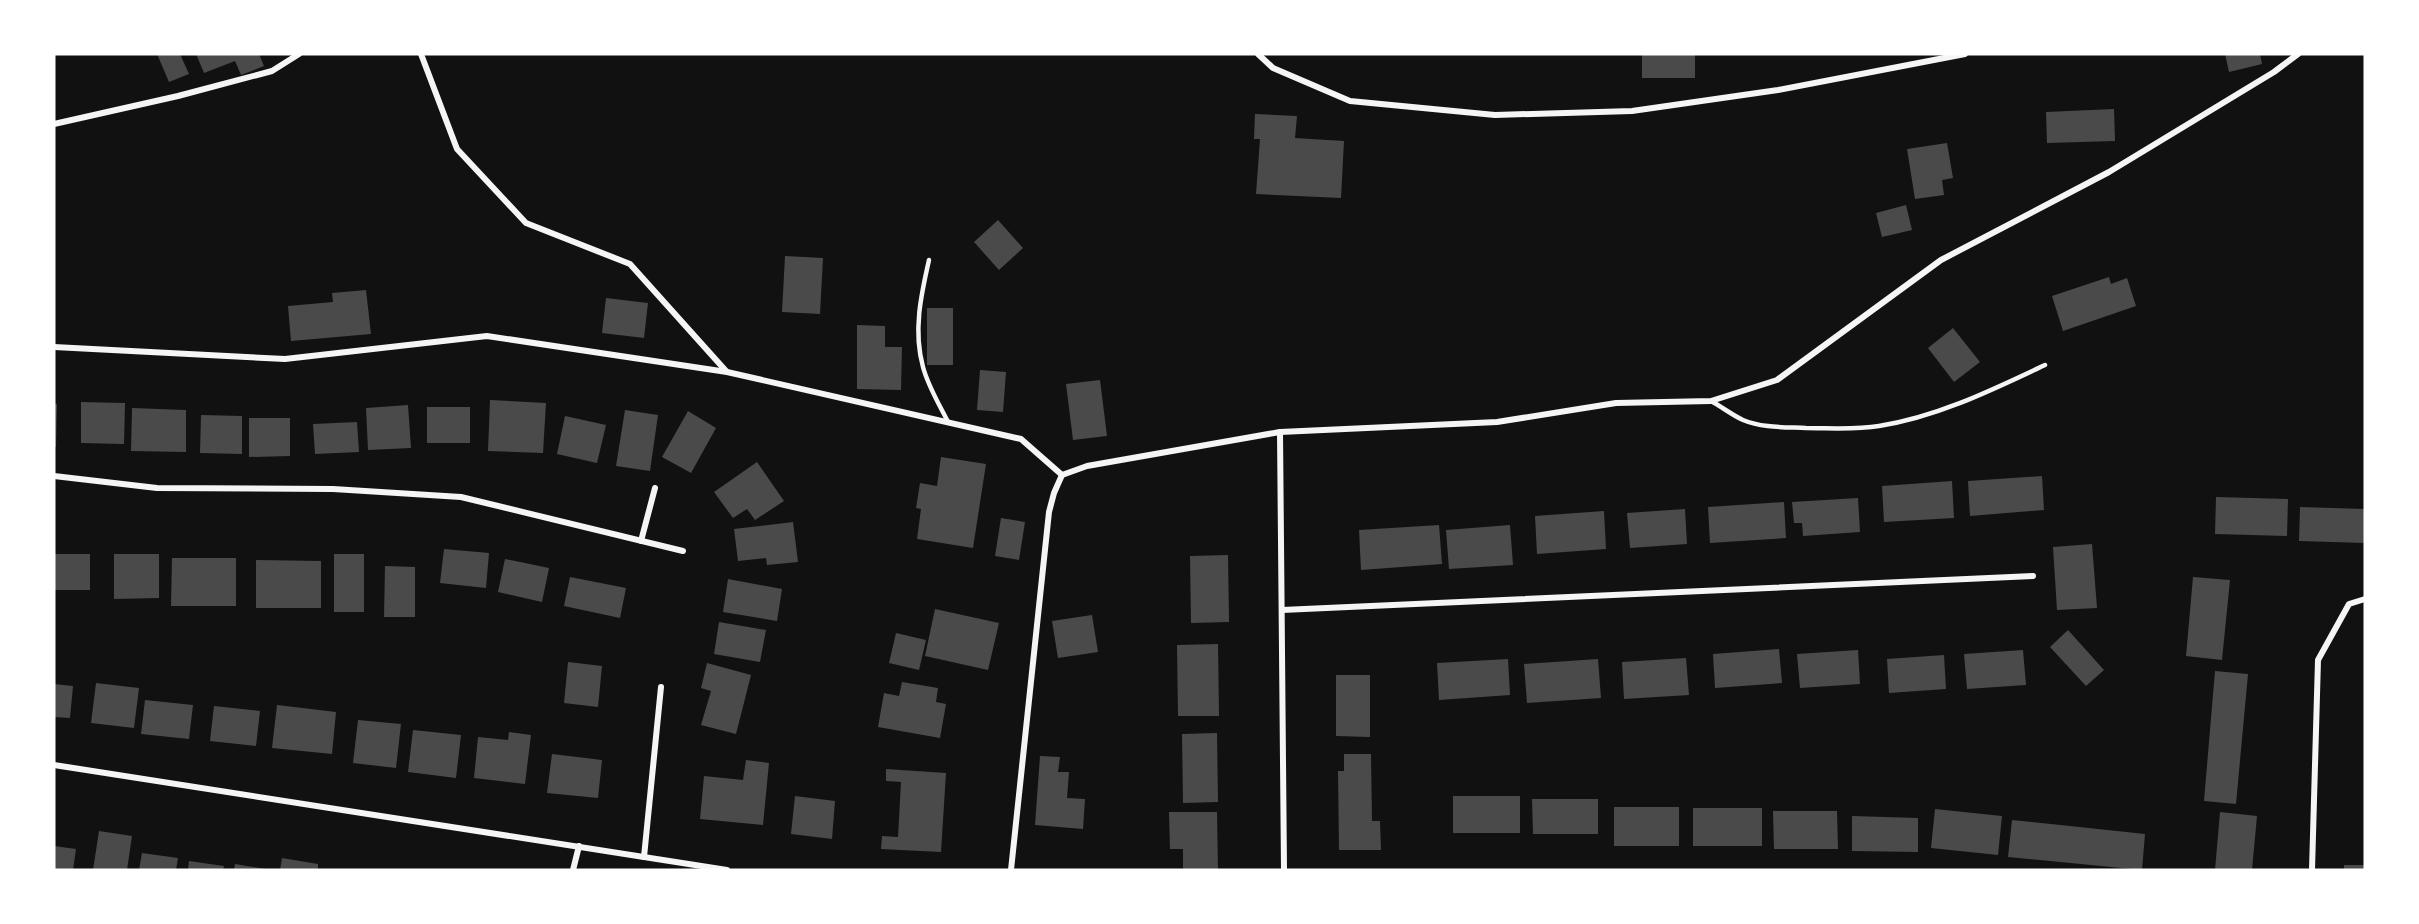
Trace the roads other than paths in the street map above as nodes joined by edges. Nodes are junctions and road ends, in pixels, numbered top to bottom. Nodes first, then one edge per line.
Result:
1 (299, 54) edge
2 (421, 54) edge
3 (1258, 54) edge
4 (1965, 54) edge
5 (2298, 54) edge
6 (54, 124) edge
7 (929, 260) dead end
8 (54, 347) edge
9 (2045, 364) dead end
10 (727, 372) junction
11 (1711, 401) junction
12 (948, 422) junction
13 (1280, 432) junction
14 (1062, 475) junction
15 (54, 476) edge
16 (655, 488) dead end
17 (641, 541) junction
18 (682, 551) dead end
19 (2033, 576) dead end
20 (2365, 599) edge
21 (1282, 610) junction
22 (661, 687) dead end
23 (54, 765) edge
24 (579, 846) junction
25 (644, 856) junction
26 (573, 870) edge
27 (727, 870) edge
28 (1011, 870) edge
29 (1284, 870) edge
30 (2312, 870) edge

1 - 6 street
2 - 10 street
3 - 4 street
5 - 11 street
7 - 12 lane
8 - 10 street
9 - 11 lane
10 - 12 street
11 - 13 street
12 - 14 street
13 - 14 street
13 - 21 street
14 - 28 street
15 - 17 street
16 - 17 street
17 - 18 street
19 - 21 street
20 - 30 street
21 - 29 street
22 - 25 street
23 - 24 street
24 - 25 street
24 - 26 street
25 - 27 street

